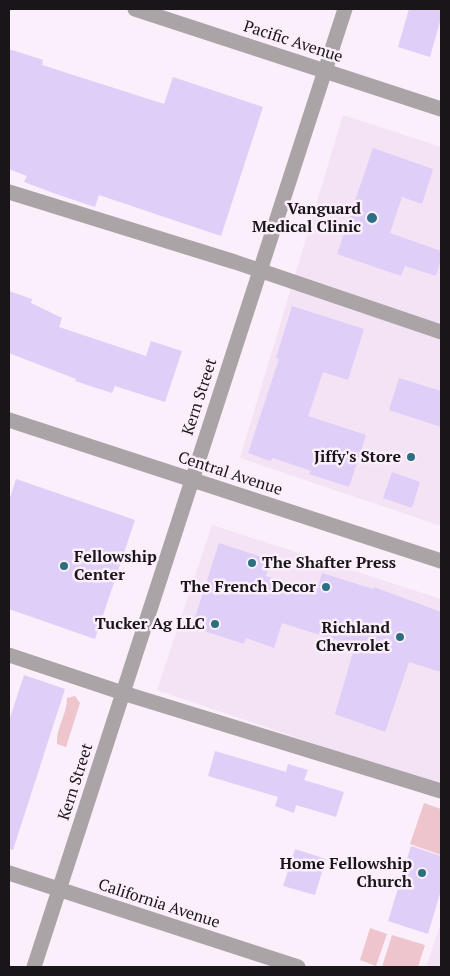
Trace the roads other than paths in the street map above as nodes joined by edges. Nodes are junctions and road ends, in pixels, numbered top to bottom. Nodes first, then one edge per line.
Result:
1 (135, 9) edge
2 (345, 9) edge
3 (325, 70) junction
4 (441, 109) edge
5 (9, 192) edge
6 (260, 270) junction
7 (441, 332) edge
8 (9, 420) edge
9 (192, 480) junction
10 (441, 561) edge
11 (9, 654) edge
12 (123, 693) junction
13 (441, 791) edge
14 (9, 873) edge
15 (59, 890) junction
16 (34, 967) edge
17 (298, 967) edge

1 - 3 street, Pacific Avenue
2 - 3 street, Kern Street
3 - 4 street, Pacific Avenue
3 - 6 street, Kern Street
5 - 6 street
6 - 7 street
6 - 9 street, Kern Street
8 - 9 street, Central Avenue
9 - 10 street, Central Avenue
9 - 12 street, Kern Street
11 - 12 street
12 - 13 street
12 - 15 street, Kern Street
14 - 15 street, California Avenue
15 - 16 street, Kern Street
15 - 17 street, California Avenue

